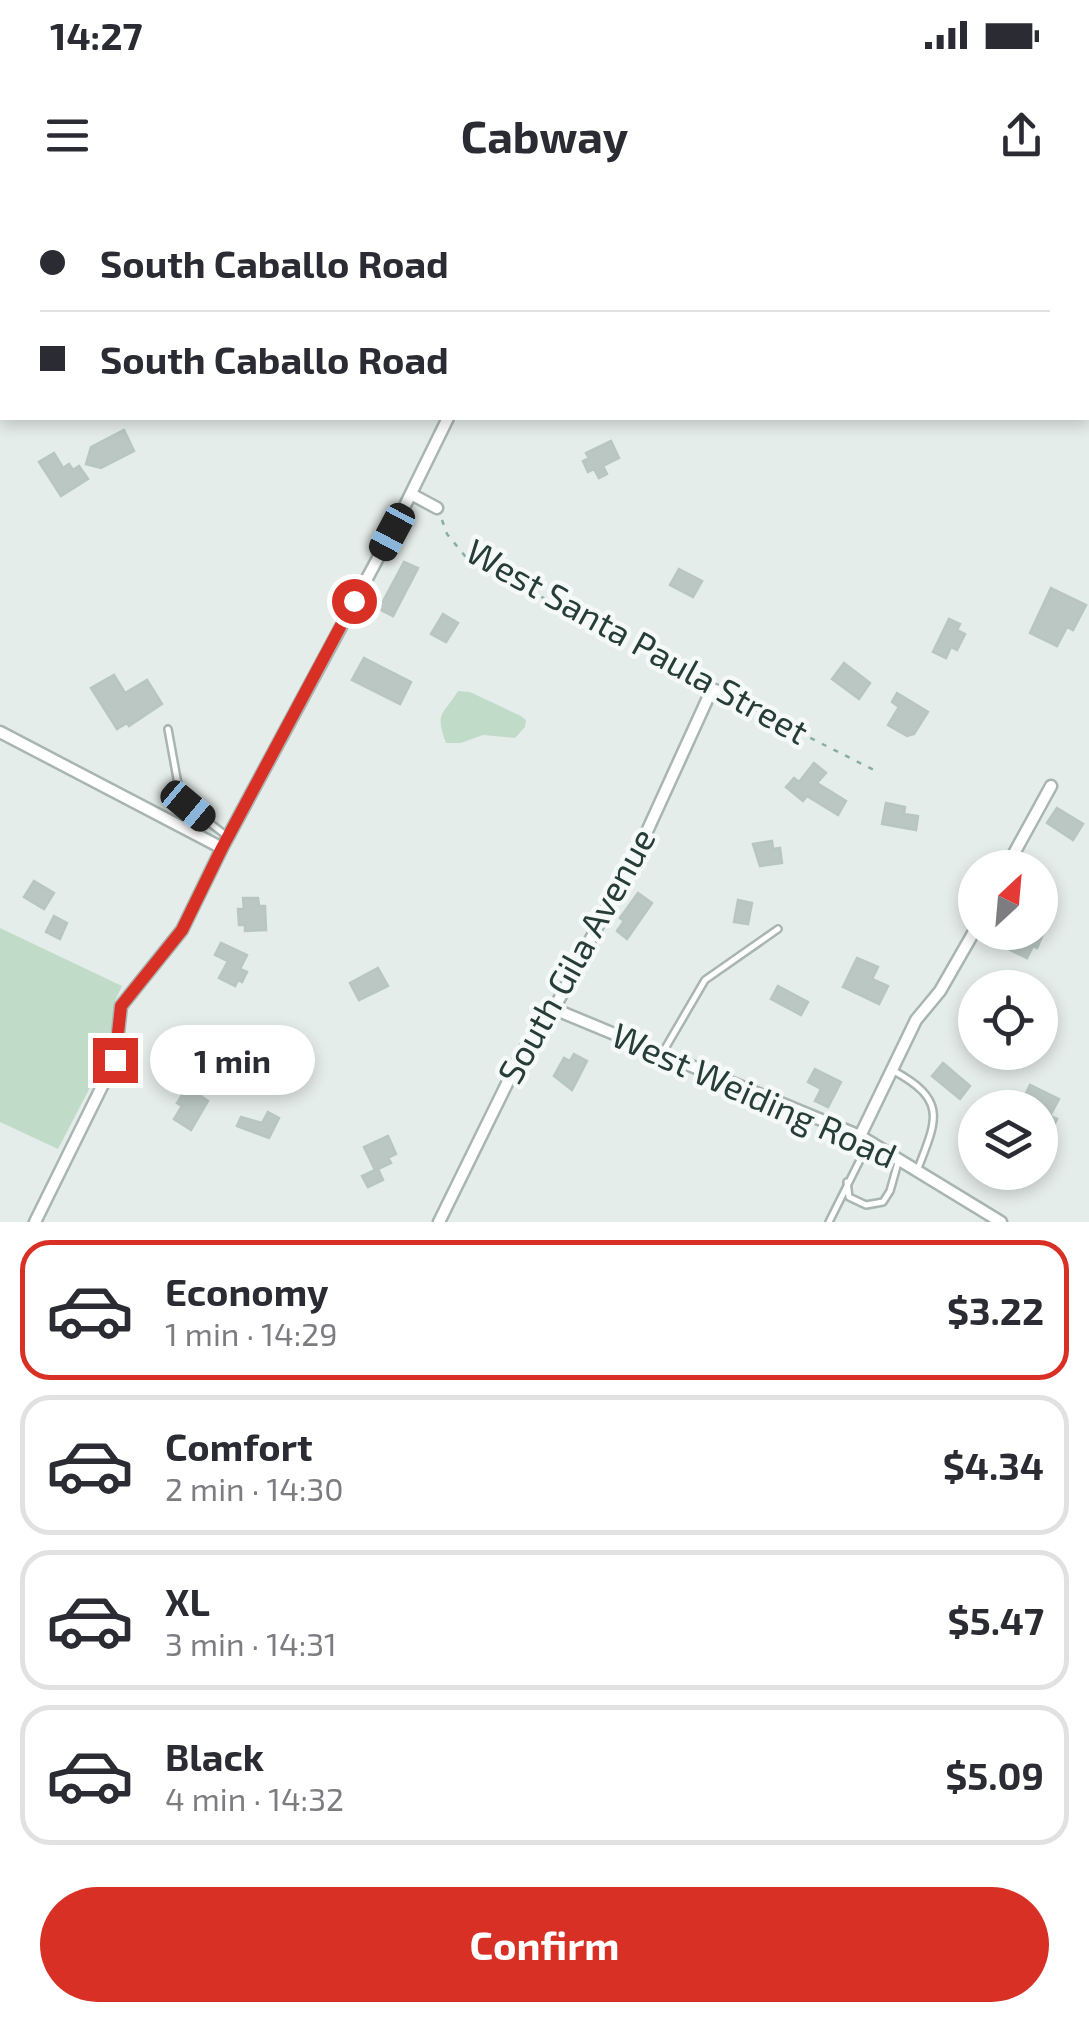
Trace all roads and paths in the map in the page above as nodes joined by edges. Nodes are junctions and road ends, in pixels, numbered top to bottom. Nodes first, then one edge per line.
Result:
1 (447, 420) edge
2 (411, 494) junction
3 (437, 508) joint
4 (715, 690) junction
5 (168, 729) dead end
6 (0, 732) edge
7 (880, 773) dead end
8 (1051, 786) dead end
9 (228, 837) junction
10 (222, 848) junction
11 (1016, 850) edge
12 (778, 929) dead end
13 (964, 950) edge
14 (554, 1009) junction
15 (662, 1054) junction
16 (891, 1070) junction
17 (864, 1139) junction
18 (900, 1159) junction
19 (917, 1171) junction
20 (847, 1182) junction
21 (34, 1222) edge
22 (439, 1222) edge
23 (829, 1222) edge
24 (1001, 1222) edge

1 - 2 street
2 - 3 street, West Santa Paula Street
2 - 9 street
3 - 4 path, West Santa Paula Street
4 - 7 path, West Santa Paula Street
4 - 14 street, South Gila Avenue
5 - 9 lane
6 - 10 street
8 - 11 street
9 - 10 street
10 - 21 street
12 - 15 lane
13 - 16 street
14 - 15 street, West Weiding Road
14 - 22 street, South Gila Avenue
15 - 17 street, West Weiding Road
16 - 17 street
16 - 19 lane
17 - 18 street, West Weiding Road
17 - 20 lane
18 - 19 street, West Weiding Road
18 - 20 lane
19 - 24 street, West Weiding Road
20 - 23 lane

